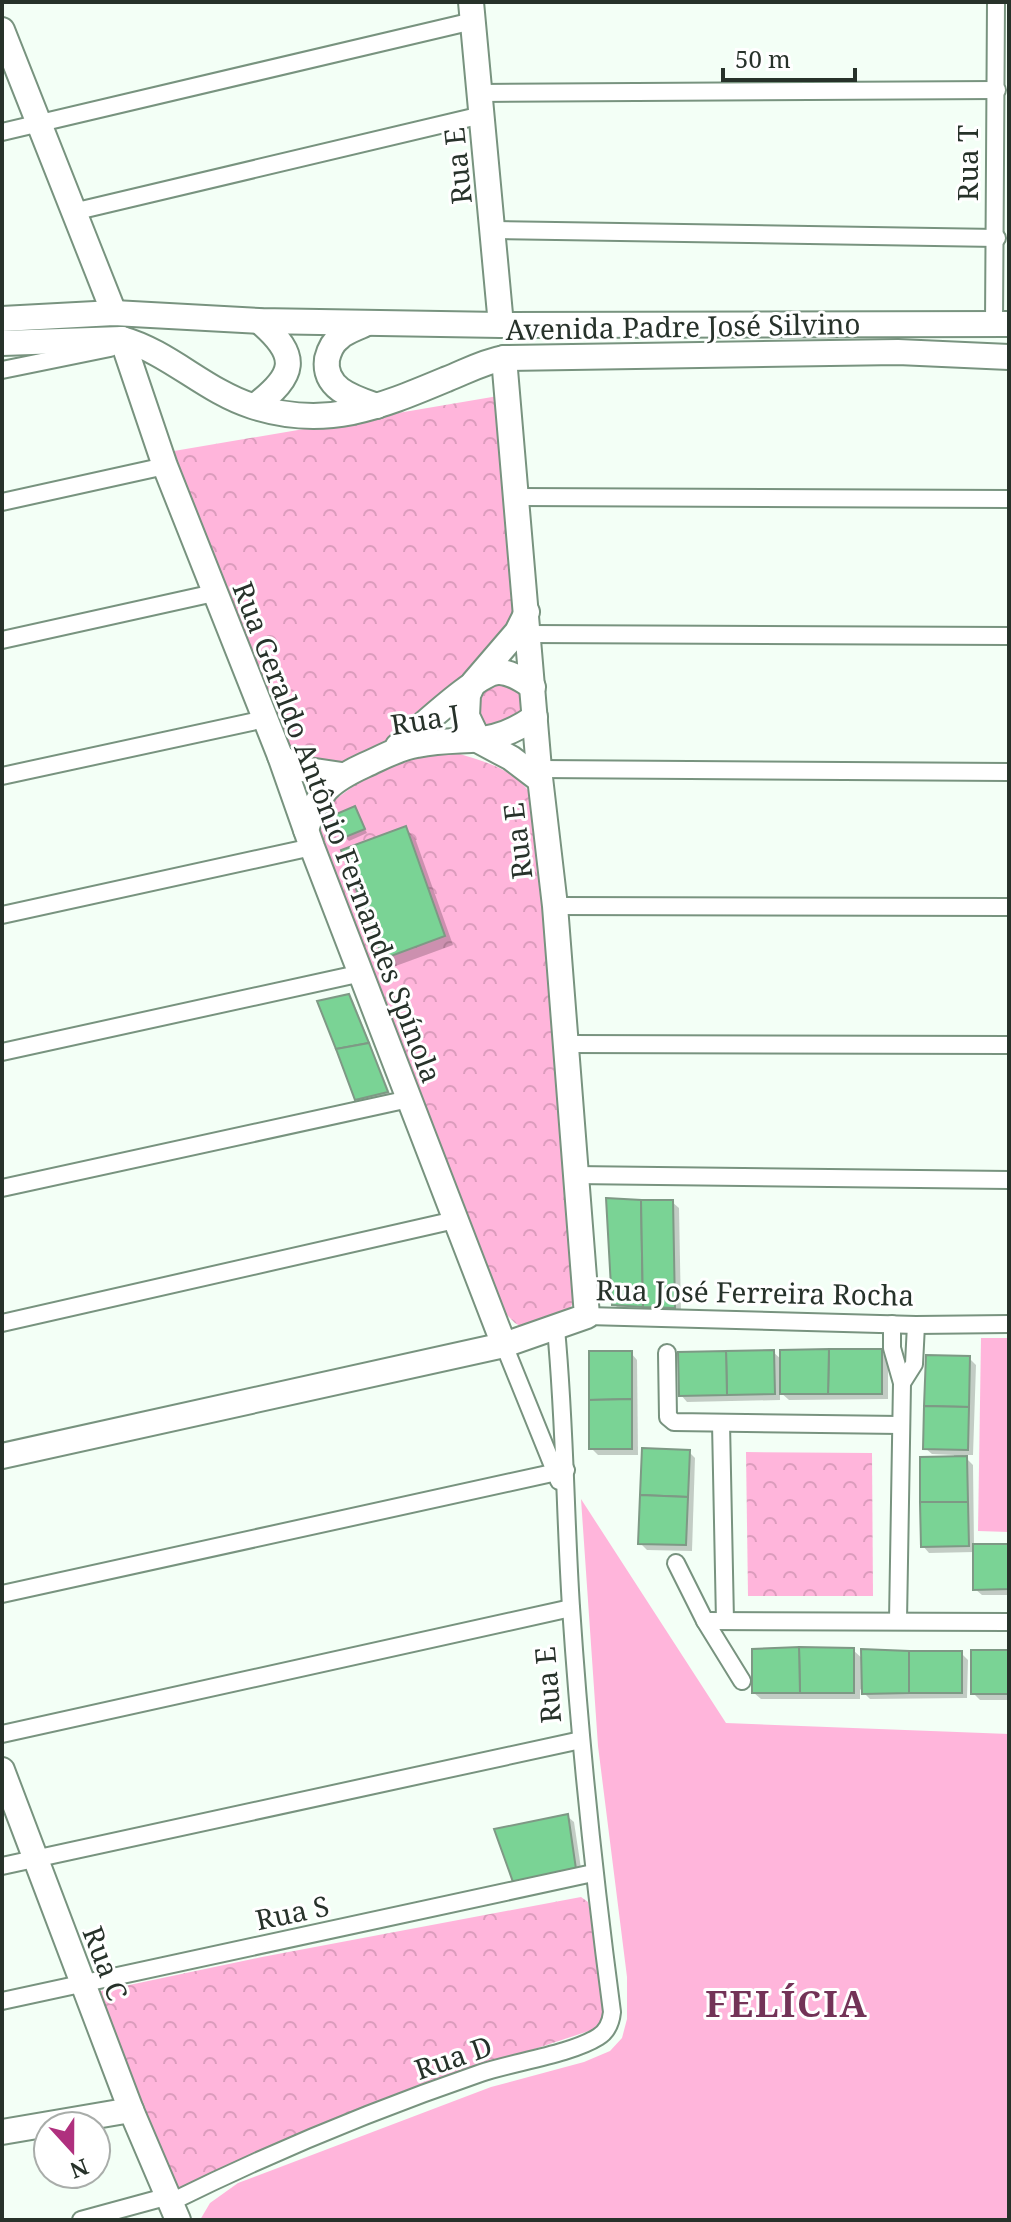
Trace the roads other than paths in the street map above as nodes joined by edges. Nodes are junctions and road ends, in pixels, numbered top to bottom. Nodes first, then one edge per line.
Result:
1 (996, 2) edge
2 (472, 12) edge
3 (2, 30) edge
4 (997, 90) junction
5 (481, 104) junction
6 (38, 122) junction
7 (2, 132) edge
8 (73, 212) junction
9 (494, 230) junction
10 (997, 238) junction
11 (114, 313) junction
12 (2, 319) edge
13 (259, 321) junction
14 (369, 322) junction
15 (1002, 324) edge
16 (501, 325) junction
17 (122, 342) junction
18 (2, 343) edge
19 (1009, 357) edge
20 (504, 358) junction
21 (2, 370) edge
22 (255, 406) junction
23 (377, 406) junction
24 (165, 466) junction
25 (517, 497) junction
26 (1009, 499) edge
27 (2, 502) edge
28 (214, 593) junction
29 (528, 623) junction
30 (1009, 636) edge
31 (2, 640) edge
32 (474, 682) junction
33 (533, 687) junction
34 (535, 717) junction
35 (265, 719) junction
36 (479, 741) junction
37 (393, 750) junction
38 (280, 756) junction
39 (1009, 772) edge
40 (539, 774) junction
41 (342, 775) junction
42 (2, 776) edge
43 (309, 839) junction
44 (555, 906) junction
45 (1009, 907) edge
46 (2, 915) edge
47 (362, 973) junction
48 (567, 1044) junction
49 (1009, 1045) edge
50 (2, 1052) edge
51 (409, 1099) junction
52 (574, 1175) junction
53 (1009, 1180) edge
54 (2, 1188) edge
55 (455, 1220) junction
56 (587, 1316) junction
57 (2, 1323) edge
58 (892, 1324) junction
59 (1009, 1324) edge
60 (916, 1325) junction
61 (556, 1329) junction
62 (504, 1345) junction
63 (667, 1353) dead end
64 (902, 1383) junction
65 (721, 1423) junction
66 (900, 1425) junction
67 (2, 1456) edge
68 (560, 1472) junction
69 (676, 1563) dead end
70 (2, 1594) edge
71 (571, 1608) junction
72 (705, 1621) junction
73 (725, 1621) junction
74 (898, 1621) junction
75 (1009, 1622) edge
76 (742, 1681) dead end
77 (2, 1734) edge
78 (581, 1740) junction
79 (2, 1770) edge
80 (36, 1860) junction
81 (2, 1866) edge
82 (593, 1873) junction
83 (82, 1985) junction
84 (2, 2001) edge
85 (131, 2110) junction
86 (2, 2132) edge
87 (169, 2198) edge
88 (81, 2220) edge

1 - 4 street, Rua T
2 - 5 street, Rua E
2 - 6 street
3 - 6 street
4 - 5 street
4 - 10 street, Rua T
5 - 8 street
5 - 9 street, Rua E
6 - 7 street
6 - 8 street
8 - 11 street
9 - 10 street
9 - 16 street, Rua E
10 - 15 street, Rua T
11 - 12 street, Avenida Padre José Silvino
11 - 13 street, Avenida Padre José Silvino
13 - 14 street, Avenida Padre José Silvino
13 - 22 street
14 - 16 street, Avenida Padre José Silvino
14 - 23 street
15 - 16 street, Avenida Padre José Silvino
17 - 18 street, Avenida Padre José Silvino
17 - 21 street
17 - 22 street, Avenida Padre José Silvino
17 - 24 street, Rua Geraldo Antônio Fernandes Spínola
19 - 20 street, Avenida Padre José Silvino
20 - 23 street, Avenida Padre José Silvino
20 - 25 street, Rua E
22 - 23 street, Avenida Padre José Silvino
24 - 27 street
24 - 28 street, Rua Geraldo Antônio Fernandes Spínola
25 - 26 street
25 - 29 street, Rua E
28 - 31 street
28 - 35 street, Rua Geraldo Antônio Fernandes Spínola
29 - 30 street
29 - 32 street
29 - 33 street, Rua E
32 - 33 street
32 - 36 street
32 - 37 street
33 - 34 street, Rua E
34 - 36 street, Rua J
34 - 40 street, Rua E
35 - 38 street, Rua Geraldo Antônio Fernandes Spínola
35 - 42 street
36 - 37 street, Rua J
36 - 40 street
37 - 41 street, Rua J
38 - 41 street
38 - 43 street, Rua Geraldo Antônio Fernandes Spínola
39 - 40 street
40 - 44 street, Rua E
41 - 43 street, Rua J
43 - 46 street
43 - 47 street, Rua Geraldo Antônio Fernandes Spínola
44 - 45 street
44 - 48 street, Rua E
47 - 50 street
47 - 51 street, Rua Geraldo Antônio Fernandes Spínola
48 - 49 street
48 - 52 street, Rua E
51 - 54 street
51 - 55 street, Rua Geraldo Antônio Fernandes Spínola
52 - 53 street
52 - 56 street, Rua E
55 - 57 street
55 - 62 street, Rua Geraldo Antônio Fernandes Spínola
56 - 58 street, Rua José Ferreira Rocha
56 - 61 street, Rua José Ferreira Rocha
58 - 60 street, Rua José Ferreira Rocha
58 - 64 street
59 - 60 street, Rua José Ferreira Rocha
60 - 64 street
61 - 62 street, Rua José Ferreira Rocha
61 - 68 street, Rua E
62 - 67 street, Rua José Ferreira Rocha
62 - 68 street
63 - 65 street
64 - 66 street
65 - 66 street
65 - 73 street
66 - 74 street
68 - 70 street
68 - 71 street, Rua E
69 - 72 street
71 - 77 street
71 - 78 street, Rua E
72 - 73 street
72 - 76 street
73 - 74 street
74 - 75 street
78 - 80 street
78 - 82 street, Rua E
79 - 80 street, Rua C
80 - 81 street
80 - 83 street, Rua C
82 - 83 street, Rua S
82 - 87 street, Rua D
83 - 84 street, Rua S
83 - 85 street, Rua C
85 - 86 street
85 - 87 street, Rua C
87 - 88 street

